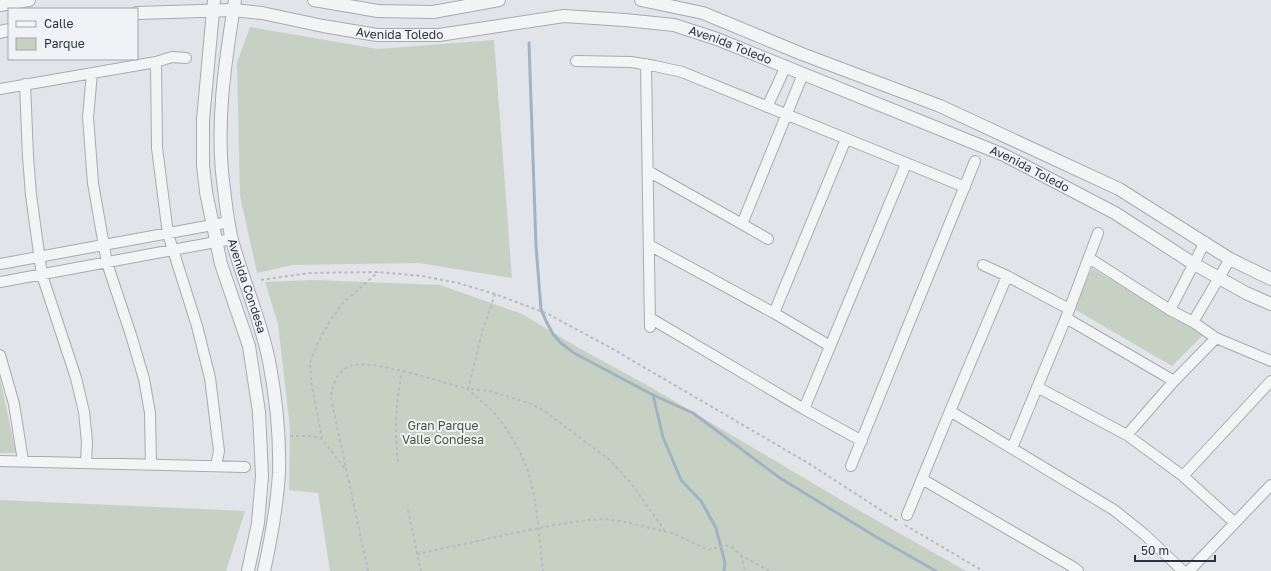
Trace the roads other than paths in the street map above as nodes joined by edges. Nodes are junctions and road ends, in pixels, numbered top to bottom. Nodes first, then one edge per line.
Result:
1 (30, 0) edge
2 (314, 0) edge
3 (499, 0) edge
4 (641, 0) edge
5 (0, 5) edge
6 (213, 5) edge
7 (234, 5) edge
8 (138, 13) edge
9 (802, 54) junction
10 (186, 58) dead end
11 (576, 61) dead end
12 (156, 62) junction
13 (646, 64) junction
14 (795, 70) junction
15 (92, 73) junction
16 (25, 84) junction
17 (0, 88) edge
18 (767, 107) junction
19 (787, 115) junction
20 (846, 139) junction
21 (975, 161) dead end
22 (906, 164) junction
23 (648, 171) junction
24 (965, 187) junction
25 (229, 222) junction
26 (742, 224) junction
27 (212, 225) junction
28 (1098, 233) dead end
29 (168, 234) junction
30 (232, 239) junction
31 (768, 239) dead end
32 (216, 242) junction
33 (1205, 242) junction
34 (649, 245) junction
35 (104, 246) junction
36 (173, 250) junction
37 (40, 257) junction
38 (1089, 258) junction
39 (1230, 259) junction
40 (107, 263) junction
41 (0, 264) edge
42 (1194, 264) junction
43 (983, 265) dead end
44 (42, 274) junction
45 (1007, 276) junction
46 (1218, 277) junction
47 (1271, 279) edge
48 (0, 282) edge
49 (1271, 304) edge
50 (1170, 310) junction
51 (774, 313) junction
52 (1067, 314) junction
53 (1193, 322) junction
54 (1216, 338) junction
55 (830, 346) junction
56 (0, 355) edge
57 (1271, 361) edge
58 (1174, 381) junction
59 (1271, 381) edge
60 (1037, 386) junction
61 (804, 409) junction
62 (950, 411) junction
63 (1127, 435) junction
64 (862, 441) junction
65 (1012, 448) junction
66 (0, 461) edge
67 (23, 461) junction
68 (86, 463) junction
69 (151, 464) junction
70 (216, 466) junction
71 (852, 466) dead end
72 (245, 467) dead end
73 (1183, 476) junction
74 (922, 479) junction
75 (1271, 485) edge
76 (907, 515) dead end
77 (1235, 523) junction
78 (248, 571) edge
79 (264, 571) edge
80 (1078, 571) edge
81 (1183, 571) edge
82 (1189, 571) edge

1 - 5 street
2 - 3 street, Avenida Toledo
4 - 9 street, Avenida Toledo
6 - 7 street, Avenida Toledo
6 - 8 street, Avenida Toledo
6 - 27 street, Avenida Condesa
7 - 14 street, Avenida Toledo
7 - 25 street, Avenida Condesa
9 - 14 street
9 - 33 street, Avenida Toledo
10 - 12 street
11 - 13 street
12 - 15 street
12 - 29 street
13 - 18 street
13 - 23 street
14 - 18 street
14 - 19 street
14 - 42 street, Avenida Toledo
15 - 16 street
15 - 35 street
16 - 17 street
16 - 37 street
18 - 19 street
19 - 20 street
19 - 26 street
20 - 22 street
20 - 51 street
21 - 24 street
22 - 24 street
22 - 55 street
23 - 26 street
23 - 34 street
24 - 64 street
25 - 27 street
25 - 30 street, Avenida Condesa
26 - 31 street
27 - 29 street
27 - 32 street, Avenida Condesa
28 - 38 street
29 - 35 street
29 - 36 street
30 - 32 street
30 - 79 street, Avenida Condesa
32 - 36 street
32 - 78 street, Avenida Condesa
33 - 39 street, Avenida Toledo
33 - 42 street
34 - 51 street
34 - 61 street
35 - 37 street
35 - 40 street
36 - 40 street
36 - 70 street
37 - 41 street
37 - 44 street
38 - 50 street
38 - 52 street
39 - 46 street
39 - 47 street, Avenida Toledo
40 - 44 street
40 - 69 street
42 - 46 street, Avenida Toledo
42 - 50 street
43 - 45 street
44 - 48 street
44 - 68 street
45 - 52 street
45 - 62 street
46 - 49 street, Avenida Toledo
46 - 53 street
50 - 53 street
51 - 55 street
52 - 58 street
52 - 60 street
53 - 54 street
54 - 57 street
54 - 58 street
55 - 61 street
56 - 67 street
58 - 63 street
59 - 73 street
60 - 63 street
60 - 65 street
61 - 64 street
62 - 65 street
62 - 74 street
63 - 73 street
64 - 71 street
65 - 81 street
66 - 67 street
67 - 68 street
68 - 69 street
69 - 70 street
70 - 72 street
73 - 77 street
74 - 76 street
74 - 80 street
75 - 77 street
77 - 82 street

